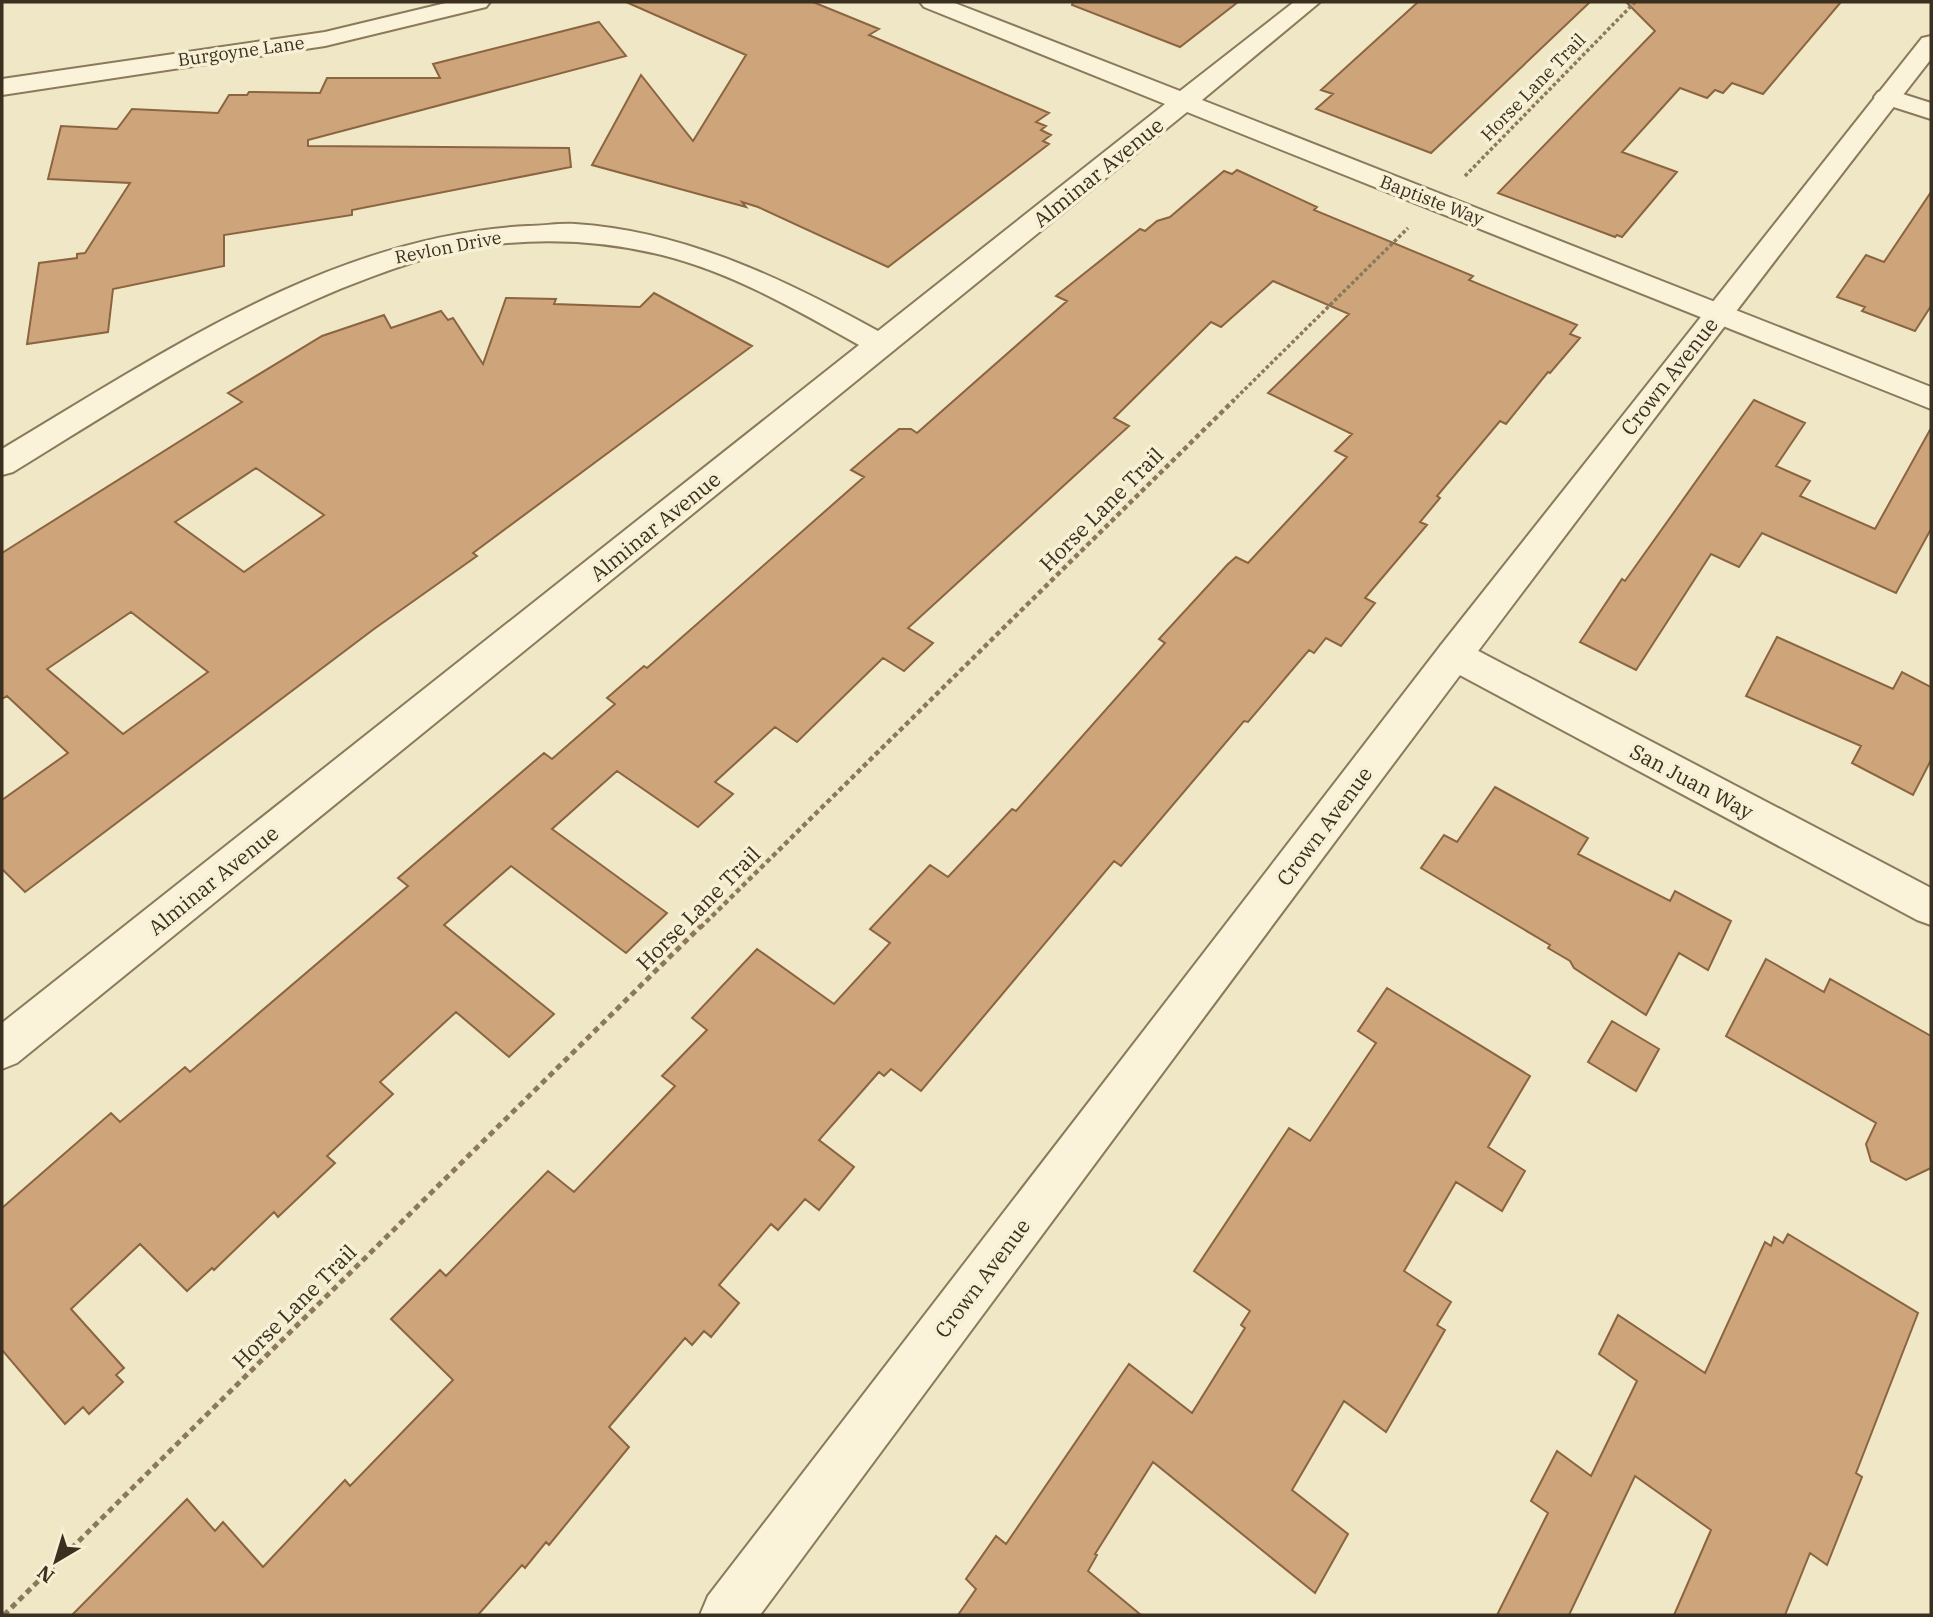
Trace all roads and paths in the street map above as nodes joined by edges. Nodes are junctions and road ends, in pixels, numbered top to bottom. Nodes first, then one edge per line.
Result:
1 (478, 2) edge
2 (932, 2) edge
3 (1308, 2) edge
4 (1635, 2) edge
5 (1931, 43) edge
6 (2, 60) edge
7 (9, 86) edge
8 (1887, 97) junction
9 (1184, 103) junction
10 (1931, 111) edge
11 (1460, 181) dead end
12 (1413, 223) dead end
13 (1718, 313) junction
14 (881, 345) junction
15 (1931, 399) edge
16 (2, 429) edge
17 (29, 448) junction
18 (2, 464) edge
19 (1454, 655) junction
20 (1931, 908) edge
21 (2, 1049) edge
22 (4, 1615) edge
23 (727, 1615) edge

1 - 7 street, Burgoyne Lane
2 - 9 street, Baptiste Way
3 - 9 street, Alminar Avenue
4 - 11 path, Horse Lane Trail
5 - 8 street, Crown Avenue
6 - 7 street
8 - 10 street
8 - 13 street, Crown Avenue
9 - 13 street, Baptiste Way
9 - 14 street, Alminar Avenue
12 - 22 path, Horse Lane Trail
13 - 15 street, Baptiste Way
13 - 19 street, Crown Avenue
14 - 17 street, Revlon Drive
14 - 21 street, Alminar Avenue
16 - 17 street
17 - 18 street, Revlon Drive
19 - 20 street, San Juan Way
19 - 23 street, Crown Avenue

